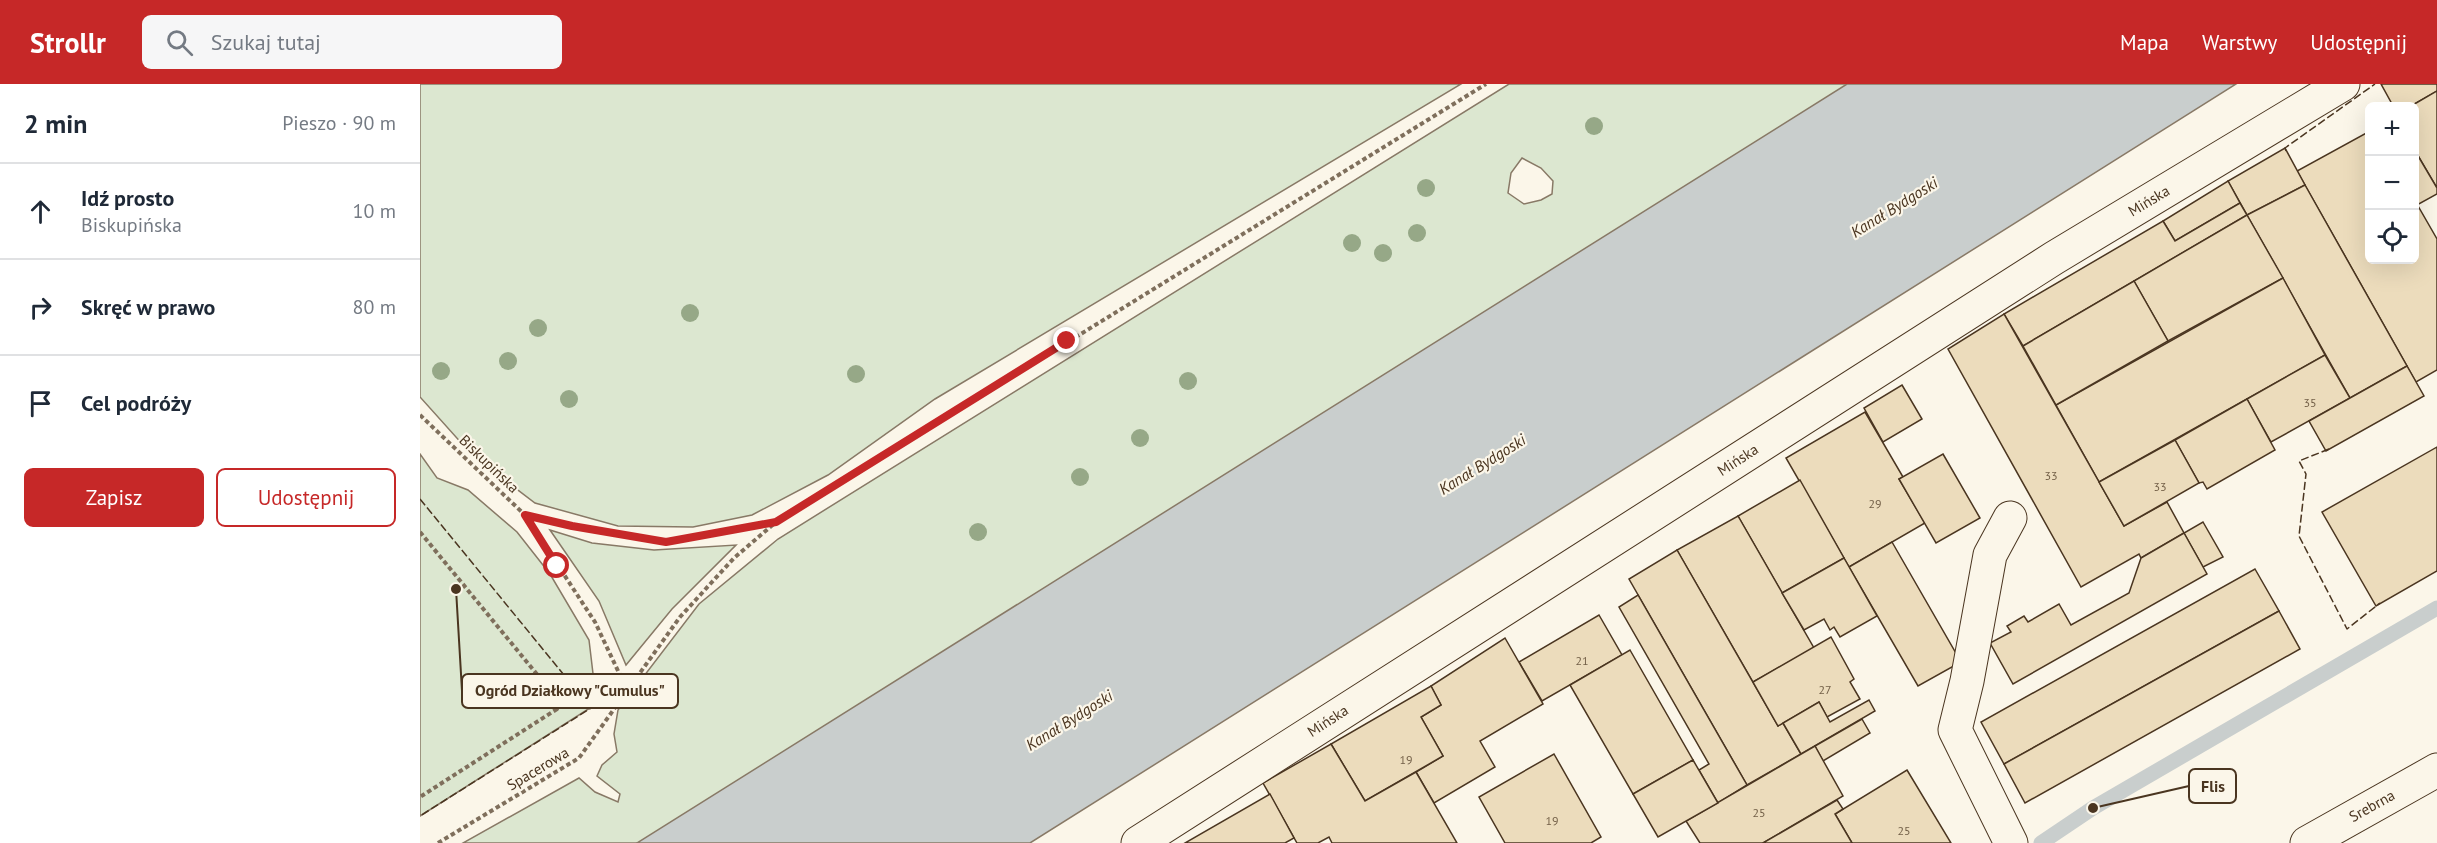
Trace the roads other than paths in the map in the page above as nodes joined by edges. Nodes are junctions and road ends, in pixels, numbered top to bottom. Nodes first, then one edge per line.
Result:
1 (2343, 84) edge
2 (2010, 518) dead end
3 (2437, 770) edge
4 (1138, 843) edge
5 (2011, 843) edge
6 (2307, 843) edge

1 - 4 street, Mińska
2 - 5 street
3 - 6 street, Srebrna

